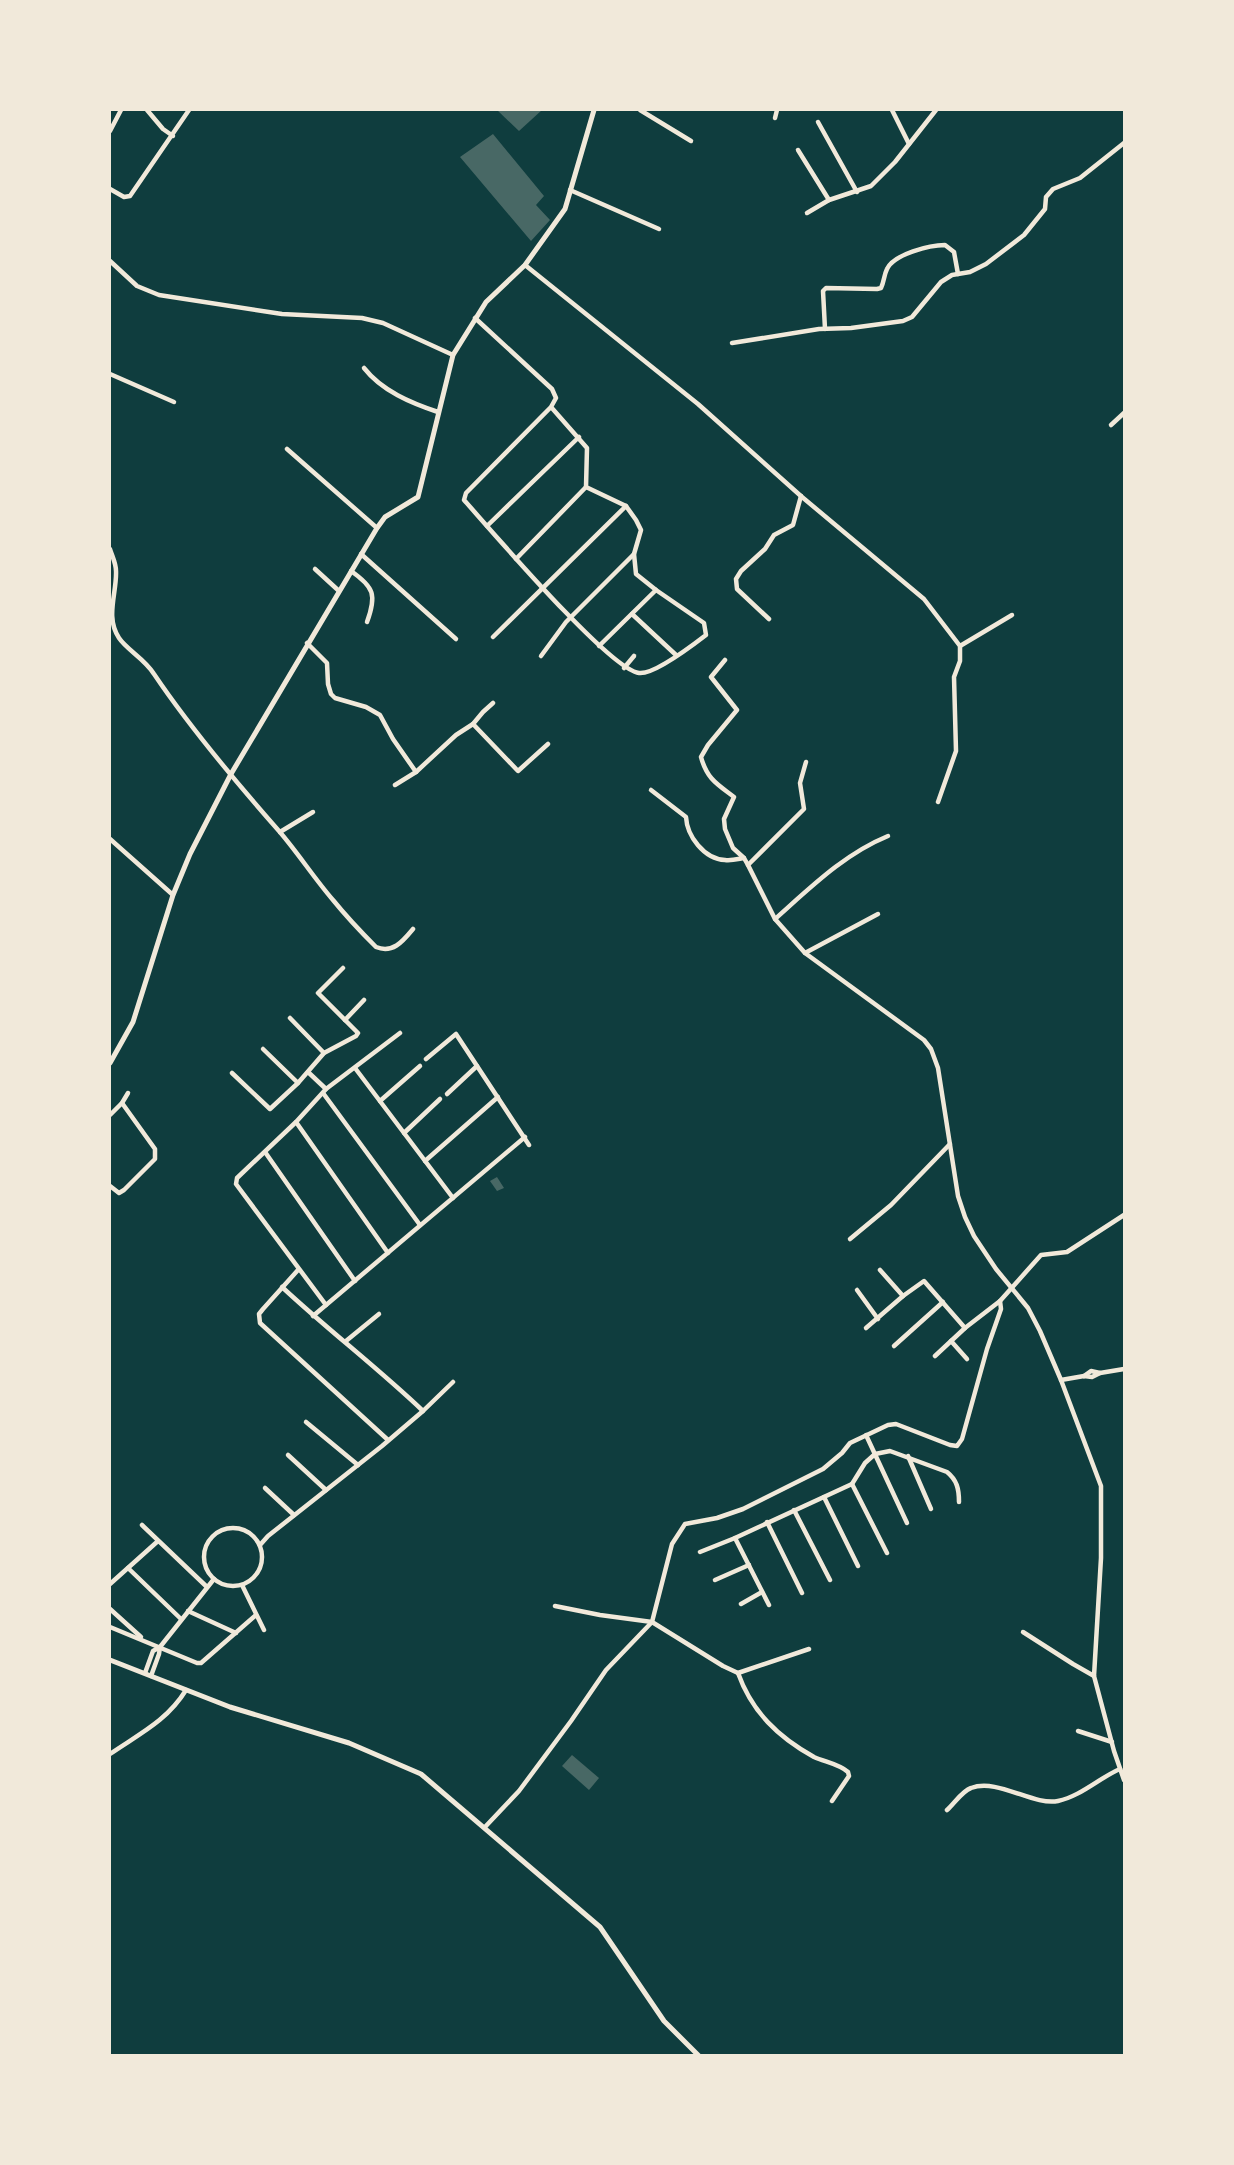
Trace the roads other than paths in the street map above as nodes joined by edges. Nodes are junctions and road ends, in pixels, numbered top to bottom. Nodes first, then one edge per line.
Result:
1 (121, 110) edge
2 (147, 110) edge
3 (189, 110) edge
4 (594, 110) edge
5 (640, 110) edge
6 (777, 110) edge
7 (892, 110) edge
8 (936, 110) edge
9 (775, 118) dead end
10 (818, 122) dead end
11 (110, 131) edge
12 (173, 136) junction
13 (691, 141) dead end
14 (1125, 143) edge
15 (909, 144) junction
16 (798, 150) dead end
17 (110, 189) edge
18 (570, 190) junction
19 (856, 192) junction
20 (830, 200) junction
21 (807, 213) dead end
22 (659, 229) dead end
23 (110, 261) edge
24 (525, 265) junction
25 (958, 274) junction
26 (475, 318) junction
27 (825, 329) junction
28 (732, 343) dead end
29 (453, 355) junction
30 (364, 368) dead end
31 (110, 374) edge
32 (174, 402) dead end
33 (551, 407) junction
34 (438, 412) junction
35 (1125, 413) edge
36 (1111, 425) dead end
37 (579, 437) junction
38 (287, 448) dead end
39 (586, 487) junction
40 (801, 496) junction
41 (626, 506) junction
42 (487, 526) junction
43 (377, 528) junction
44 (110, 549) edge
45 (361, 554) junction
46 (634, 554) junction
47 (516, 559) junction
48 (315, 569) dead end
49 (351, 571) junction
50 (543, 587) junction
51 (656, 590) junction
52 (339, 591) junction
53 (632, 614) junction
54 (1012, 615) dead end
55 (571, 617) junction
56 (769, 619) dead end
57 (367, 622) dead end
58 (493, 637) dead end
59 (456, 639) dead end
60 (307, 644) junction
61 (599, 646) junction
62 (960, 646) junction
63 (676, 655) junction
64 (541, 656) dead end
65 (634, 656) dead end
66 (725, 660) dead end
67 (624, 668) junction
68 (493, 703) dead end
69 (473, 724) junction
70 (548, 744) dead end
71 (806, 762) dead end
72 (416, 772) junction
73 (231, 774) junction
74 (395, 785) dead end
75 (651, 790) dead end
76 (938, 802) dead end
77 (313, 812) dead end
78 (280, 832) junction
79 (888, 836) dead end
80 (110, 839) edge
81 (744, 858) junction
82 (748, 865) junction
83 (173, 895) junction
84 (878, 914) dead end
85 (774, 919) junction
86 (413, 929) dead end
87 (805, 953) junction
88 (343, 968) dead end
89 (364, 1000) dead end
90 (290, 1018) dead end
91 (345, 1020) junction
92 (400, 1033) dead end
93 (263, 1049) dead end
94 (324, 1053) junction
95 (426, 1059) dead end
96 (110, 1063) edge
97 (420, 1066) dead end
98 (477, 1066) junction
99 (355, 1068) junction
100 (308, 1072) junction
101 (232, 1073) dead end
102 (298, 1083) junction
103 (325, 1091) junction
104 (128, 1093) dead end
105 (447, 1094) dead end
106 (498, 1097) junction
107 (440, 1099) dead end
108 (380, 1101) junction
109 (122, 1103) junction
110 (110, 1115) edge
111 (296, 1122) junction
112 (404, 1133) junction
113 (525, 1137) junction
114 (950, 1144) junction
115 (529, 1145) dead end
116 (265, 1152) junction
117 (425, 1161) junction
118 (110, 1186) edge
119 (453, 1198) junction
120 (1125, 1215) edge
121 (420, 1226) junction
122 (850, 1239) dead end
123 (388, 1253) junction
124 (298, 1270) junction
125 (880, 1270) dead end
126 (355, 1281) junction
127 (282, 1287) junction
128 (1011, 1289) junction
129 (857, 1290) dead end
130 (903, 1296) junction
131 (1000, 1301) junction
132 (943, 1302) junction
133 (326, 1305) junction
134 (379, 1314) dead end
135 (313, 1316) junction
136 (878, 1319) junction
137 (866, 1328) dead end
138 (965, 1328) junction
139 (346, 1341) junction
140 (951, 1341) junction
141 (894, 1346) dead end
142 (934, 1356) dead end
143 (967, 1359) dead end
144 (1125, 1369) edge
145 (1061, 1380) junction
146 (453, 1382) dead end
147 (423, 1411) junction
148 (306, 1422) dead end
149 (866, 1435) junction
150 (388, 1440) junction
151 (875, 1454) junction
152 (288, 1455) dead end
153 (908, 1456) junction
154 (357, 1465) junction
155 (852, 1484) junction
156 (266, 1488) dead end
157 (326, 1490) junction
158 (824, 1497) junction
159 (959, 1502) dead end
160 (931, 1509) dead end
161 (794, 1510) junction
162 (294, 1515) junction
163 (766, 1522) junction
164 (907, 1523) dead end
165 (142, 1525) dead end
166 (735, 1538) junction
167 (158, 1541) junction
168 (260, 1545) junction
169 (700, 1552) dead end
170 (887, 1553) dead end
171 (749, 1565) junction
172 (858, 1566) dead end
173 (129, 1568) junction
174 (214, 1579) junction
175 (715, 1580) dead end
176 (830, 1580) dead end
177 (110, 1584) edge
178 (242, 1585) junction
179 (207, 1587) junction
180 (762, 1592) junction
181 (802, 1593) dead end
182 (741, 1604) dead end
183 (769, 1605) dead end
184 (555, 1606) dead end
185 (110, 1609) edge
186 (188, 1611) junction
187 (256, 1615) junction
188 (181, 1619) junction
189 (652, 1622) junction
190 (110, 1627) edge
191 (264, 1630) dead end
192 (1023, 1632) dead end
193 (236, 1633) junction
194 (144, 1640) junction
195 (160, 1647) junction
196 (809, 1649) dead end
197 (110, 1660) edge
198 (738, 1672) junction
199 (145, 1673) junction
200 (151, 1676) junction
201 (1094, 1676) junction
202 (186, 1689) junction
203 (1077, 1731) dead end
204 (1112, 1742) junction
205 (110, 1754) edge
206 (1120, 1769) junction
207 (1125, 1780) edge
208 (832, 1801) dead end
209 (947, 1810) dead end
210 (485, 1827) junction
211 (699, 2055) edge

1 - 11 street
2 - 12 street
3 - 12 street
4 - 18 street
5 - 13 street
6 - 9 street
7 - 15 street
8 - 15 street
10 - 19 street
12 - 17 street
14 - 25 street
15 - 19 street
16 - 20 street
18 - 22 street
18 - 24 street
19 - 20 street
20 - 21 street
23 - 29 street
24 - 26 street
24 - 40 street
25 - 27 street
25 - 27 street
26 - 29 street
26 - 33 street
27 - 28 street
29 - 34 street
30 - 34 street
31 - 32 street
33 - 37 street
33 - 42 street
34 - 43 street
35 - 36 street
37 - 39 street
37 - 42 street
38 - 43 street
39 - 41 street
39 - 47 street
40 - 56 street
40 - 62 street
41 - 46 street
41 - 50 street
42 - 47 street
43 - 45 street
44 - 73 street
45 - 49 street
45 - 59 street
46 - 51 street
46 - 55 street
47 - 50 street
48 - 52 street
49 - 52 street
49 - 57 street
50 - 55 street
50 - 58 street
51 - 53 street
51 - 63 street
52 - 60 street
53 - 61 street
53 - 63 street
54 - 62 street
55 - 61 street
55 - 64 street
60 - 72 street
60 - 73 street
61 - 67 street
62 - 76 street
63 - 67 street
65 - 67 street
66 - 81 street
68 - 69 street
69 - 70 street
69 - 72 street
71 - 82 street
72 - 74 street
73 - 78 street
73 - 83 street
75 - 81 street
77 - 78 street
78 - 86 street
79 - 85 street
80 - 83 street
81 - 82 street
82 - 85 street
83 - 96 street
84 - 87 street
85 - 87 street
87 - 114 street
88 - 91 street
89 - 91 street
90 - 94 street
91 - 94 street
92 - 99 street
93 - 102 street
94 - 100 street
95 - 98 street
97 - 108 street
98 - 105 street
98 - 106 street
99 - 103 street
99 - 108 street
100 - 102 street
100 - 103 street
101 - 102 street
103 - 111 street
103 - 121 street
104 - 109 street
106 - 113 street
106 - 117 street
107 - 112 street
108 - 112 street
109 - 110 street
109 - 118 street
111 - 116 street
111 - 123 street
112 - 117 street
113 - 115 street
113 - 119 street
114 - 122 street
114 - 128 street
116 - 124 street
116 - 126 street
117 - 119 street
119 - 121 street
120 - 128 street
121 - 123 street
123 - 126 street
124 - 127 street
124 - 133 street
125 - 130 street
126 - 133 street
127 - 135 street
127 - 150 street
128 - 131 street
128 - 145 street
129 - 136 street
130 - 132 street
130 - 136 street
131 - 138 street
131 - 149 street
132 - 138 street
132 - 141 street
133 - 135 street
134 - 139 street
135 - 139 street
136 - 137 street
138 - 140 street
139 - 147 street
140 - 142 street
140 - 143 street
144 - 145 street
145 - 201 street
146 - 147 street
147 - 150 street
148 - 154 street
149 - 151 street
149 - 189 street
150 - 154 street
151 - 153 street
151 - 155 street
151 - 164 street
152 - 157 street
153 - 159 street
153 - 160 street
154 - 157 street
155 - 158 street
155 - 170 street
156 - 162 street
157 - 162 street
158 - 161 street
158 - 172 street
161 - 163 street
161 - 176 street
162 - 168 street
163 - 166 street
163 - 181 street
165 - 167 street
166 - 169 street
166 - 171 street
167 - 173 street
167 - 179 street
168 - 174 street
168 - 178 street
171 - 175 street
171 - 180 street
173 - 177 street
173 - 188 street
174 - 178 street
174 - 179 street
178 - 187 street
179 - 186 street
180 - 182 street
180 - 183 street
184 - 189 street
185 - 194 street
186 - 188 street
186 - 193 street
187 - 191 street
187 - 193 street
188 - 195 street
189 - 198 street
189 - 210 street
190 - 194 street
192 - 201 street
193 - 195 street
194 - 195 street
195 - 199 street
195 - 200 street
196 - 198 street
197 - 199 street
198 - 208 street
199 - 200 street
200 - 202 street
201 - 204 street
202 - 205 street
202 - 210 street
203 - 204 street
204 - 206 street
206 - 207 street
206 - 209 street
210 - 211 street

